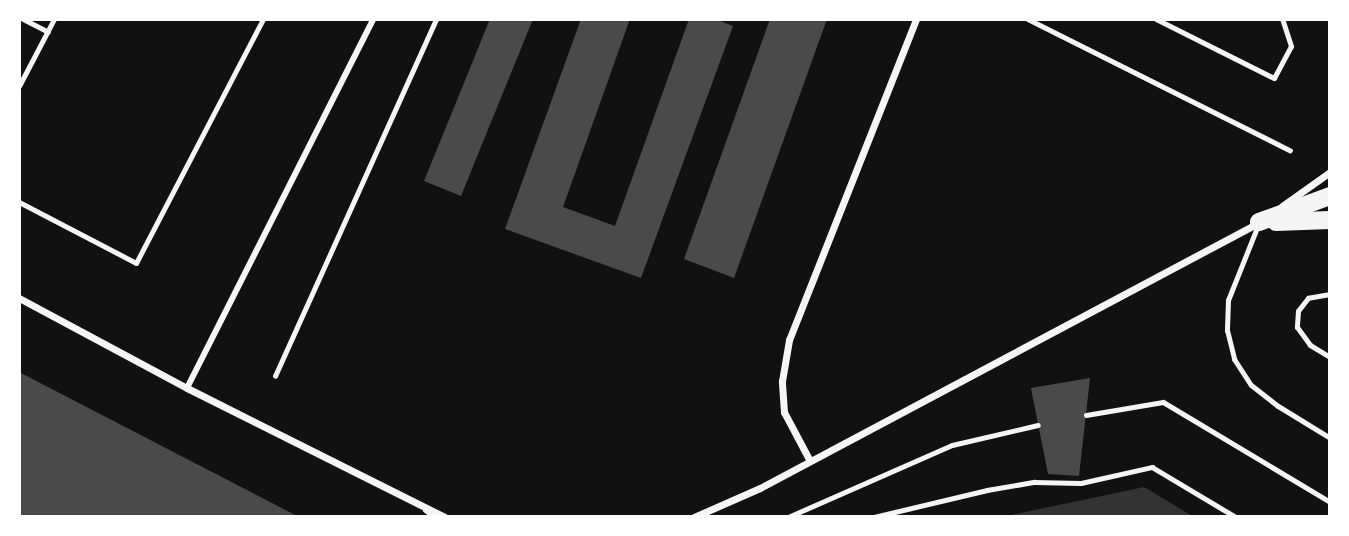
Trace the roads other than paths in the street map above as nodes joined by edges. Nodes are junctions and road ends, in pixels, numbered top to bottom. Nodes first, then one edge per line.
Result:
1 (23, 19) edge
2 (54, 19) edge
3 (264, 19) edge
4 (373, 19) edge
5 (916, 19) edge
6 (1156, 19) edge
7 (1282, 19) edge
8 (48, 32) junction
9 (19, 86) edge
10 (1330, 172) edge
11 (1330, 195) edge
12 (19, 202) edge
13 (1330, 219) edge
14 (1259, 222) junction
15 (1330, 294) edge
16 (19, 298) edge
17 (1330, 357) edge
18 (187, 388) junction
19 (1086, 415) dead end
20 (1038, 425) dead end
21 (1330, 438) edge
22 (810, 461) junction
23 (411, 501) junction
24 (1330, 502) edge
25 (435, 517) edge
26 (446, 517) edge
27 (694, 517) edge
28 (788, 517) edge

1 - 8 lane
2 - 8 lane
3 - 12 lane
4 - 18 street
5 - 22 street
6 - 7 lane
8 - 9 lane
10 - 14 street
11 - 14 main road
13 - 14 main road
14 - 21 lane
14 - 22 street
15 - 17 lane
16 - 18 street
18 - 23 street
19 - 24 lane
20 - 28 lane
22 - 27 street
23 - 25 lane
23 - 26 street

